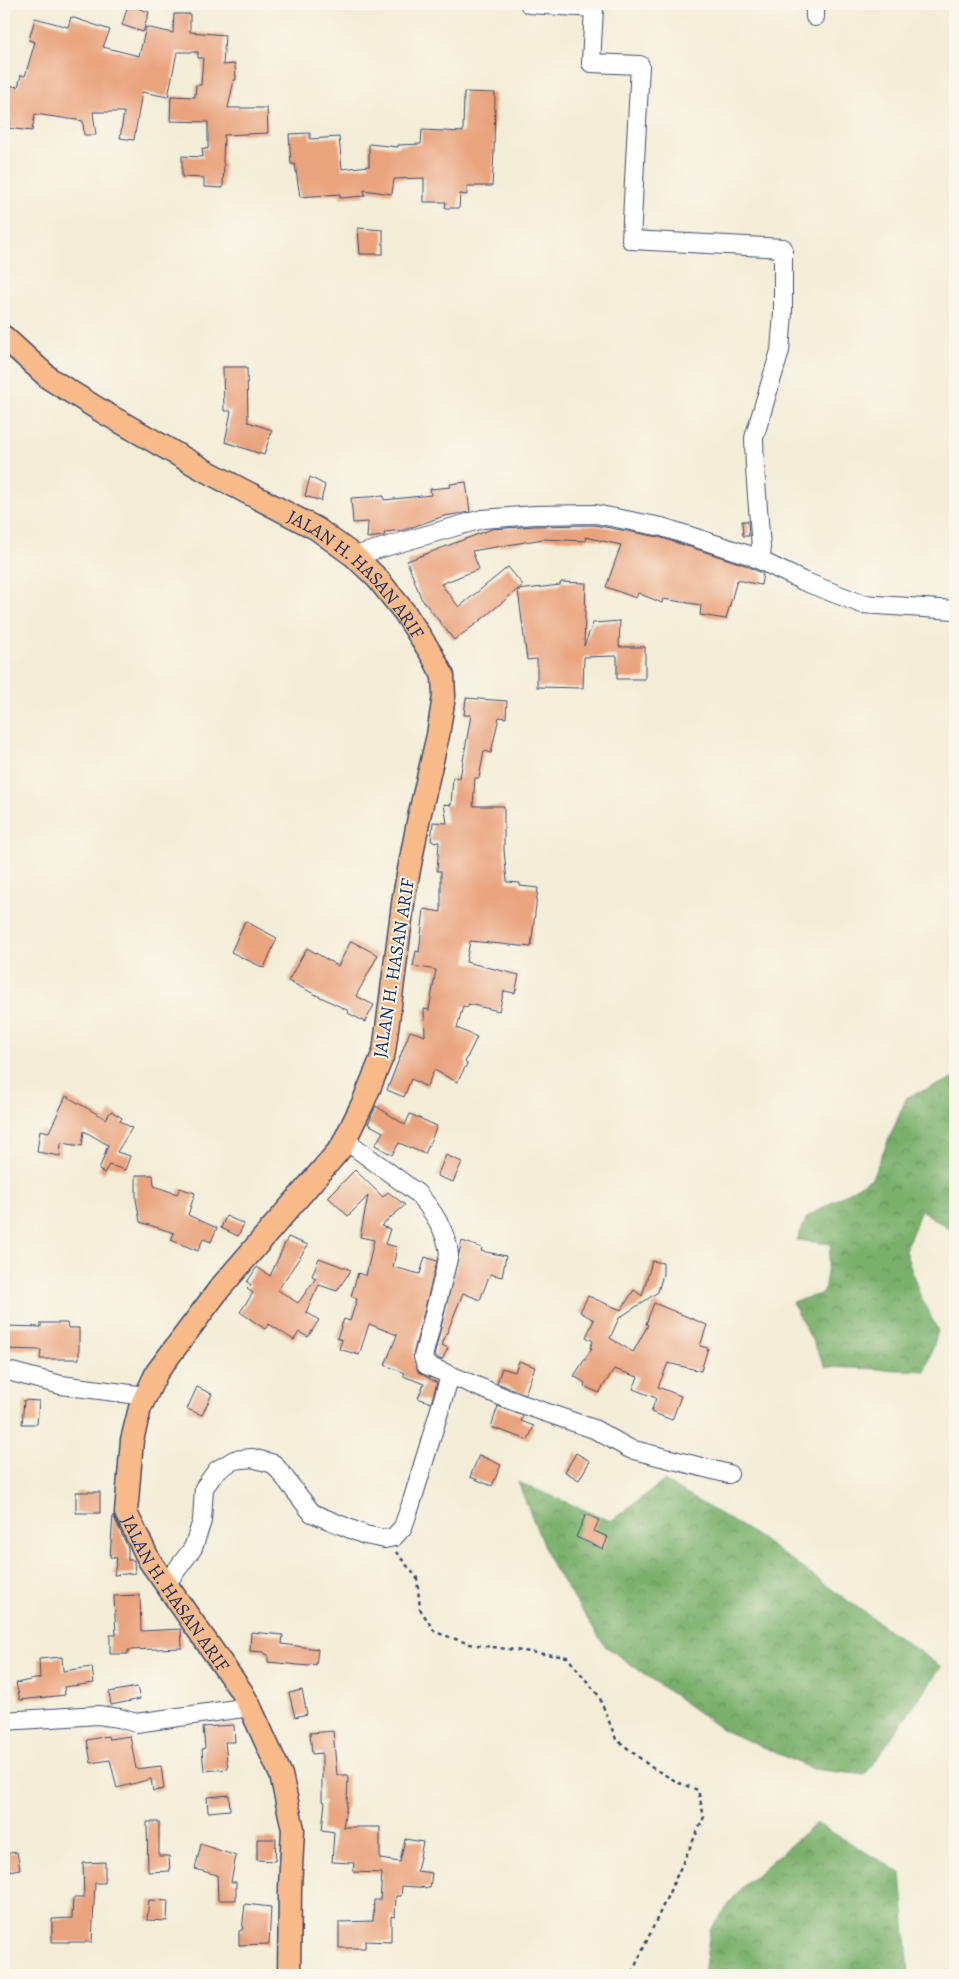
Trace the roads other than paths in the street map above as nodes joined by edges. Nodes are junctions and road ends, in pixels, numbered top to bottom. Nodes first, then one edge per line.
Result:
1 (529, 4) edge
2 (4, 337) edge
3 (354, 556) junction
4 (762, 561) junction
5 (955, 610) edge
6 (345, 1140) junction
7 (4, 1370) edge
8 (450, 1376) junction
9 (146, 1396) junction
10 (729, 1474) dead end
11 (166, 1584) junction
12 (250, 1707) junction
13 (4, 1722) edge
14 (289, 1975) edge

1 - 4 street
2 - 3 main road, JALAN H. HASAN ARIF
3 - 4 street
3 - 6 main road, JALAN H. HASAN ARIF
4 - 5 street
6 - 8 street
6 - 9 main road, JALAN H. HASAN ARIF
7 - 9 street
8 - 10 street
8 - 11 street
9 - 11 main road, JALAN H. HASAN ARIF
11 - 12 main road, JALAN H. HASAN ARIF
12 - 13 street
12 - 14 main road, JALAN H. HASAN ARIF

